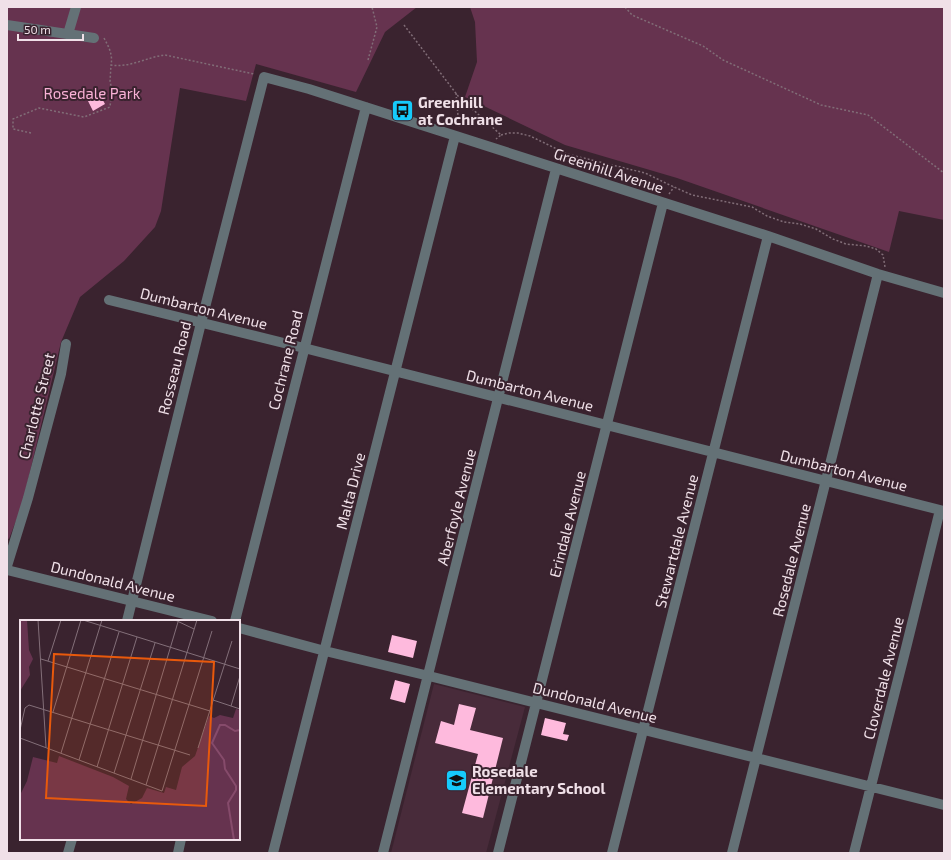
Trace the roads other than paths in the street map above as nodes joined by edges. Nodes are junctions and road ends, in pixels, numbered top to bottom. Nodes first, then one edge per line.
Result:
1 (76, 7) edge
2 (7, 25) edge
3 (68, 34) junction
4 (98, 37) road end
5 (264, 77) joint
6 (366, 107) junction
7 (457, 133) junction
8 (556, 169) junction
9 (663, 203) junction
10 (768, 236) junction
11 (882, 271) junction
12 (944, 293) edge
13 (109, 300) dead end
14 (201, 323) junction
15 (66, 344) dead end
16 (304, 348) junction
17 (395, 372) junction
18 (499, 398) junction
19 (607, 425) junction
20 (714, 453) junction
21 (826, 480) junction
22 (942, 510) edge
23 (7, 566) edge
24 (7, 570) edge
25 (132, 601) junction
26 (127, 620) edge
27 (208, 620) edge
28 (235, 620) edge
29 (240, 628) edge
30 (325, 651) junction
31 (429, 676) junction
32 (536, 703) junction
33 (644, 730) junction
34 (756, 758) junction
35 (870, 787) junction
36 (944, 805) edge
37 (72, 840) edge
38 (181, 840) edge
39 (68, 853) edge
40 (178, 853) edge
41 (273, 853) edge
42 (383, 853) edge
43 (498, 853) edge
44 (612, 853) edge
45 (732, 853) edge
46 (854, 853) edge

1 - 3 street
2 - 3 street
3 - 4 street
5 - 6 street, Greenhill Avenue
5 - 14 street, Rosseau Road
6 - 7 street, Greenhill Avenue
6 - 16 street, Cochrane Road
7 - 8 street, Greenhill Avenue
7 - 17 street, Malta Drive
8 - 9 street, Greenhill Avenue
8 - 18 street, Aberfoyle Avenue
9 - 10 street, Greenhill Avenue
9 - 19 street, Erindale Avenue
10 - 11 street, Greenhill Avenue
10 - 20 street, Stewartdale Avenue
11 - 12 street, Greenhill Avenue
11 - 21 street, Rosedale Avenue
13 - 14 street, Dumbarton Avenue
14 - 16 street, Dumbarton Avenue
14 - 25 street, Rosseau Road
15 - 23 street, Charlotte Street
16 - 17 street, Dumbarton Avenue
16 - 28 street, Cochrane Road
17 - 18 street, Dumbarton Avenue
17 - 30 street, Malta Drive
18 - 19 street, Dumbarton Avenue
18 - 31 street, Aberfoyle Avenue
19 - 20 street, Dumbarton Avenue
19 - 32 street, Erindale Avenue
20 - 21 street, Dumbarton Avenue
20 - 33 street, Stewartdale Avenue
21 - 22 street, Dumbarton Avenue
21 - 34 street, Rosedale Avenue
22 - 35 street, Cloverdale Avenue
24 - 25 street, Dundonald Avenue
25 - 26 street, Rosseau Road
25 - 27 street, Dundonald Avenue
29 - 30 street, Dundonald Avenue
30 - 31 street, Dundonald Avenue
30 - 41 street, Malta Drive
31 - 32 street, Dundonald Avenue
31 - 42 street, Aberfoyle Avenue
32 - 33 street, Dundonald Avenue
32 - 43 street, Erindale Avenue
33 - 34 street, Dundonald Avenue
33 - 44 street, Stewartdale Avenue
34 - 35 street, Dundonald Avenue
34 - 45 street, Rosedale Avenue
35 - 36 street, Dundonald Avenue
35 - 46 street, Cloverdale Avenue
37 - 39 street
38 - 40 street

